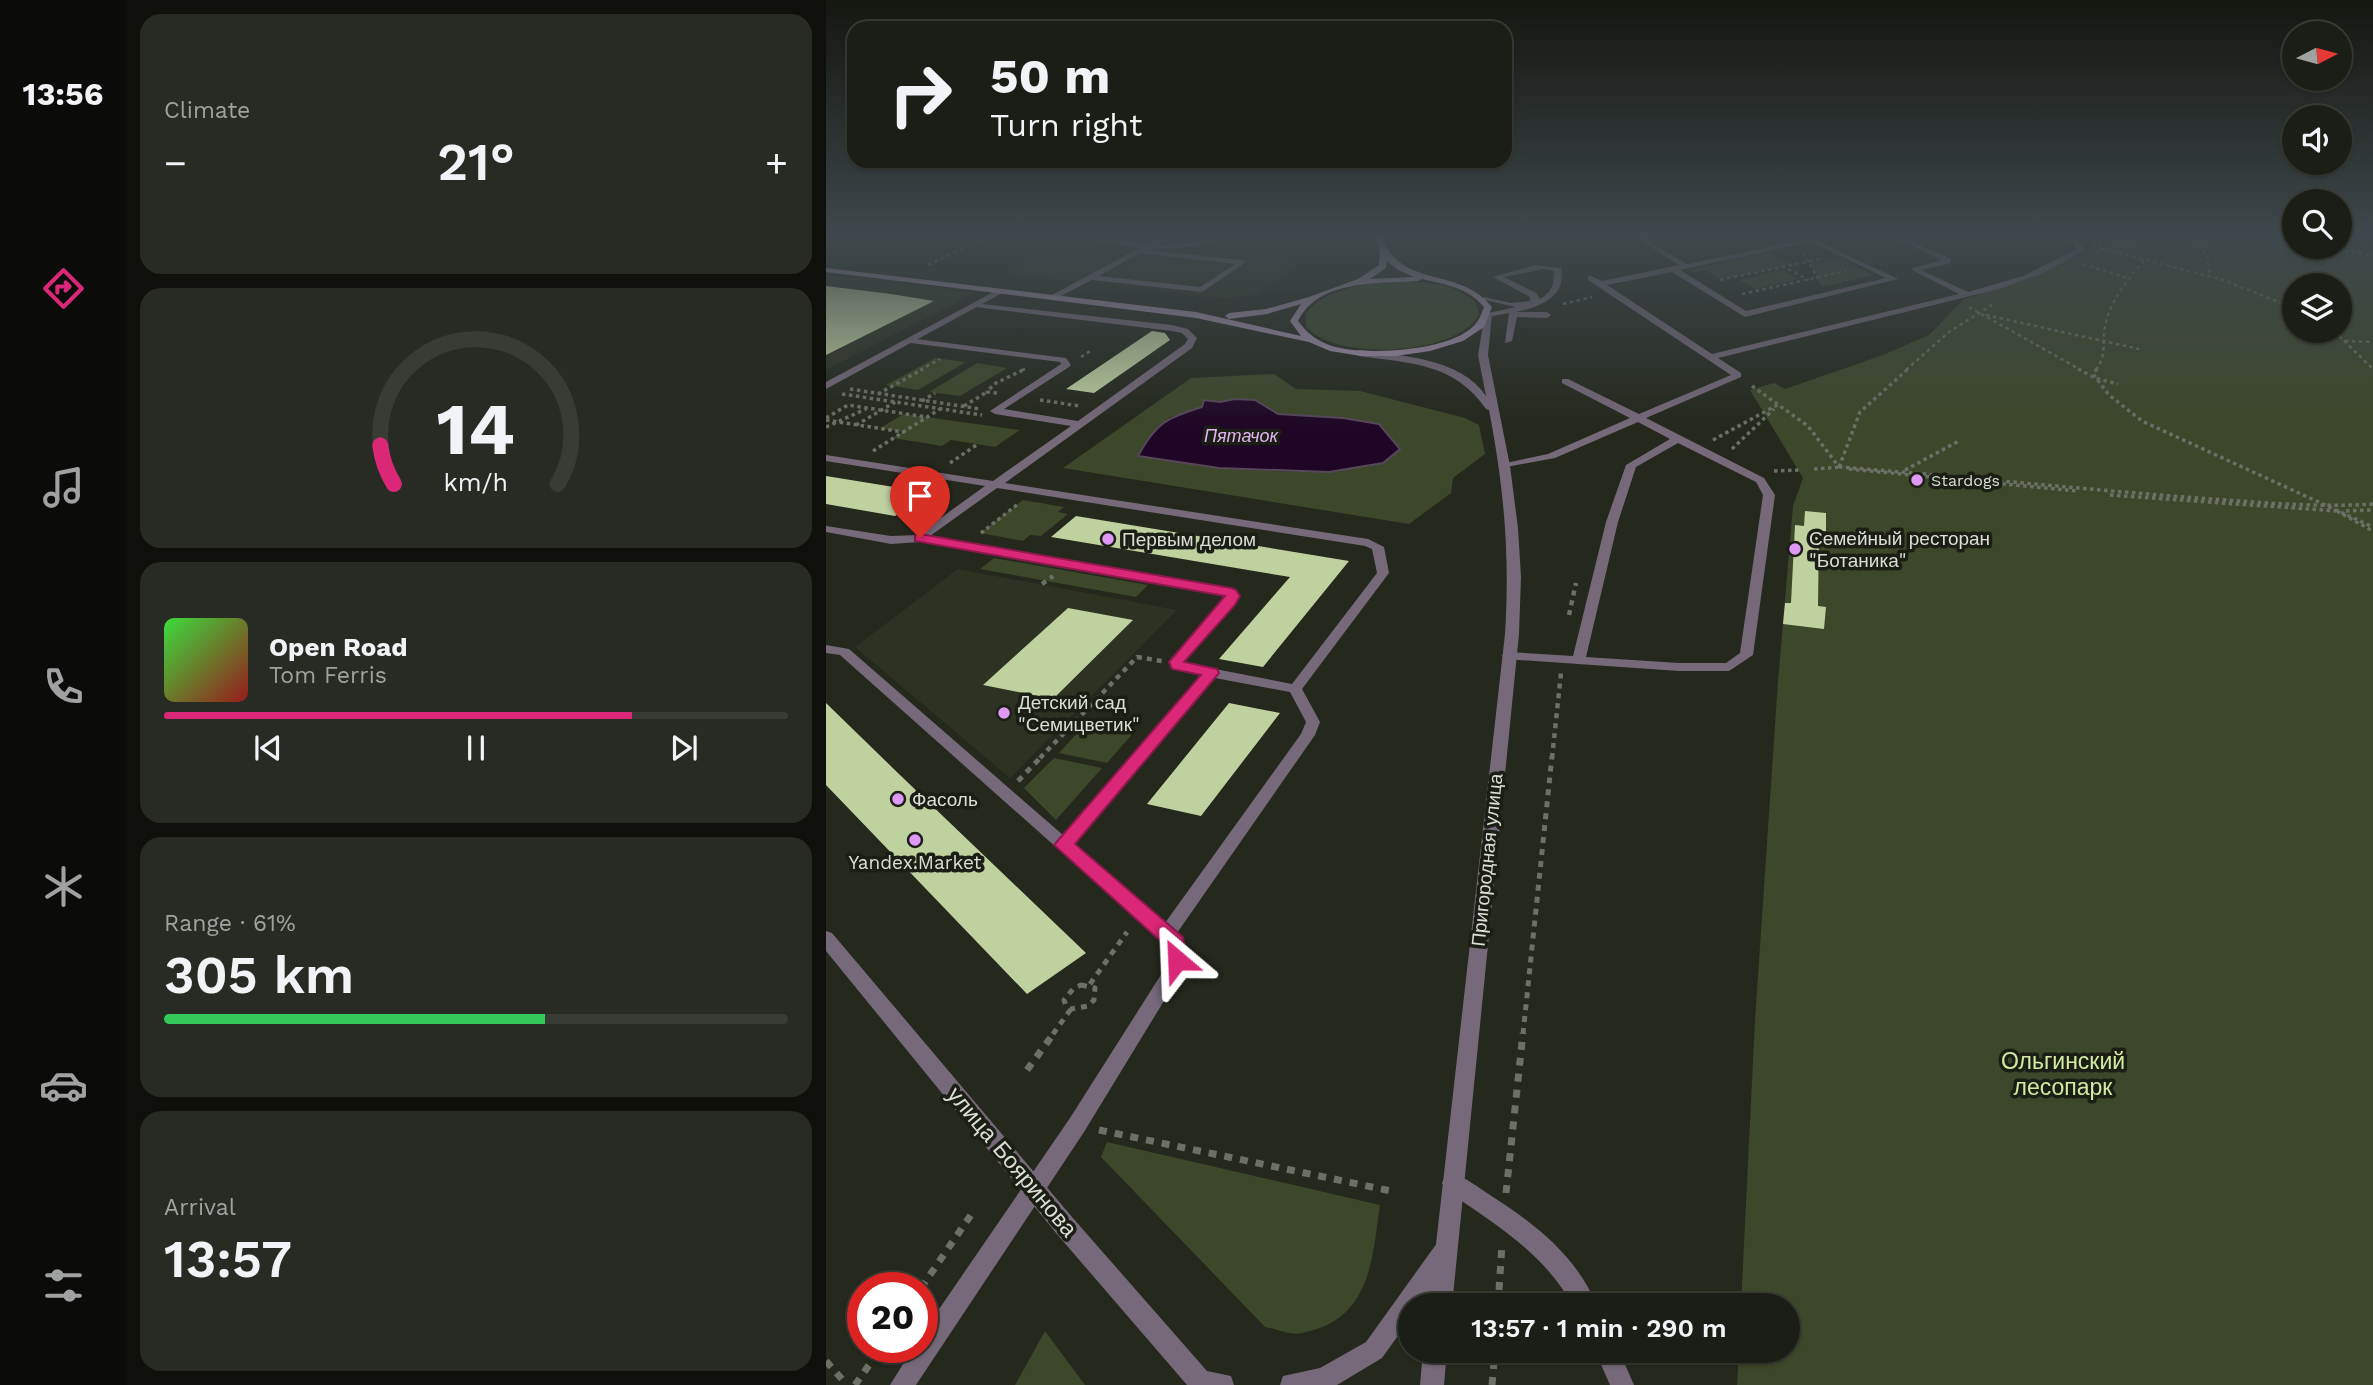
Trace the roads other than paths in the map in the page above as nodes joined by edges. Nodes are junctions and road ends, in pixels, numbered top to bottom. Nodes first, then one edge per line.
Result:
1 (1484, 299) edge
2 (986, 300) edge
3 (1067, 300) edge
4 (1303, 300) edge
5 (1312, 300) edge
6 (1488, 300) edge
7 (1534, 300) edge
8 (1545, 300) edge
9 (1623, 300) edge
10 (1722, 300) edge
11 (1794, 300) edge
12 (1948, 300) edge
13 (976, 305) junction
14 (1488, 314) junction
15 (1513, 314) junction
16 (1196, 315) junction
17 (1544, 315) road end
18 (911, 340) junction
19 (1310, 341) junction
20 (1508, 341) dead end
21 (1357, 352) junction
22 (1710, 357) junction
23 (1565, 381) dead end
24 (826, 386) edge
25 (1494, 416) junction
26 (1639, 418) junction
27 (1080, 424) junction
28 (1673, 437) junction
29 (826, 458) edge
30 (1505, 466) junction
31 (995, 484) junction
32 (826, 529) edge
33 (920, 538) junction
34 (826, 649) edge
35 (1509, 656) junction
36 (1579, 660) junction
37 (1212, 673) junction
38 (1295, 689) junction
39 (1064, 845) junction
40 (1166, 935) junction
41 (826, 938) edge
42 (1453, 1183) junction
43 (1034, 1189) junction
44 (1445, 1250) junction
45 (1441, 1293) edge
46 (1580, 1293) edge
47 (1435, 1363) edge
48 (1612, 1363) edge
49 (1209, 1384) edge
50 (902, 1385) edge
51 (1292, 1385) edge
52 (1432, 1385) edge
53 (1622, 1385) edge

1 - 14 main road
2 - 13 street
3 - 16 main road
4 - 16 main road
5 - 19 main road
6 - 7 street
8 - 14 street
9 - 22 street
10 - 11 street
12 - 22 street
13 - 18 street
13 - 27 street
14 - 15 street
14 - 21 main road
14 - 25 street, Пригородная улица
15 - 17 street
15 - 20 street
16 - 19 main road
18 - 24 street
18 - 27 street
19 - 21 main road
21 - 25 street
22 - 26 street
23 - 26 street
25 - 30 street, Пригородная улица
26 - 28 street
26 - 30 street
27 - 31 street
28 - 36 street
28 - 36 street
29 - 31 street
30 - 35 street, Пригородная улица
31 - 33 street
31 - 38 street
32 - 33 street
33 - 37 street
34 - 39 street
35 - 36 street
35 - 42 street, Пригородная улица
37 - 38 street
37 - 39 street
38 - 40 street
39 - 40 street
40 - 43 street
41 - 43 street, улица Бояринова
42 - 44 street, Пригородная улица
42 - 46 street
43 - 49 street, улица Бояринова
43 - 50 street
44 - 45 street, Пригородная улица
44 - 51 street
47 - 52 street
48 - 53 street

